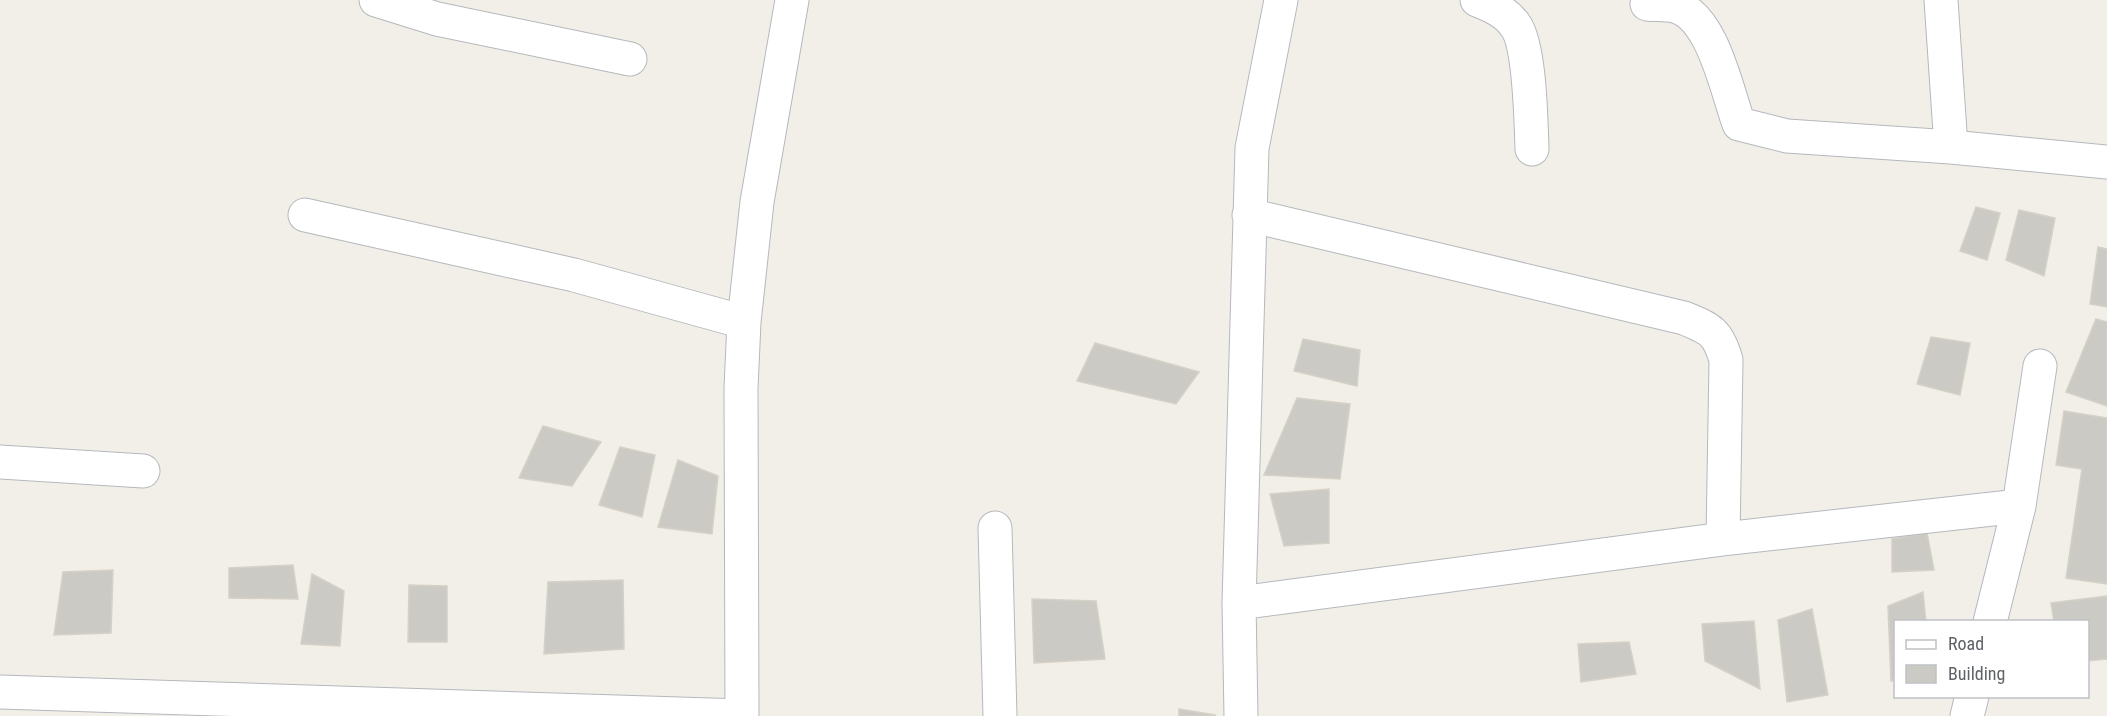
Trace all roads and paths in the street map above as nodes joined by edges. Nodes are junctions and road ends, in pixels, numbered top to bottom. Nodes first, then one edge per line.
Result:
1 (376, 0) edge
2 (792, 0) edge
3 (1281, 0) edge
4 (1477, 0) edge
5 (1941, 0) edge
6 (1647, 4) dead end
7 (438, 10) edge
8 (630, 59) dead end
9 (1951, 147) junction
10 (1533, 149) dead end
11 (2107, 162) edge
12 (305, 215) dead end
13 (1249, 215) junction
14 (744, 322) junction
15 (2040, 366) dead end
16 (0, 462) edge
17 (143, 471) dead end
18 (2019, 506) junction
19 (995, 528) dead end
20 (1723, 539) junction
21 (1239, 603) junction
22 (1990, 620) edge
23 (0, 692) edge
24 (1972, 698) edge
25 (742, 716) edge
26 (1000, 716) edge
27 (1240, 716) edge
28 (1967, 716) edge

1 - 7 street
2 - 14 street
3 - 13 street
4 - 10 street
5 - 9 street
6 - 9 street
7 - 8 street
9 - 11 street
12 - 14 street
13 - 20 street
13 - 21 street
14 - 25 street
15 - 18 street
16 - 17 street
18 - 20 street
18 - 22 street
19 - 26 street
20 - 21 street
21 - 27 street
23 - 25 street
24 - 28 street

